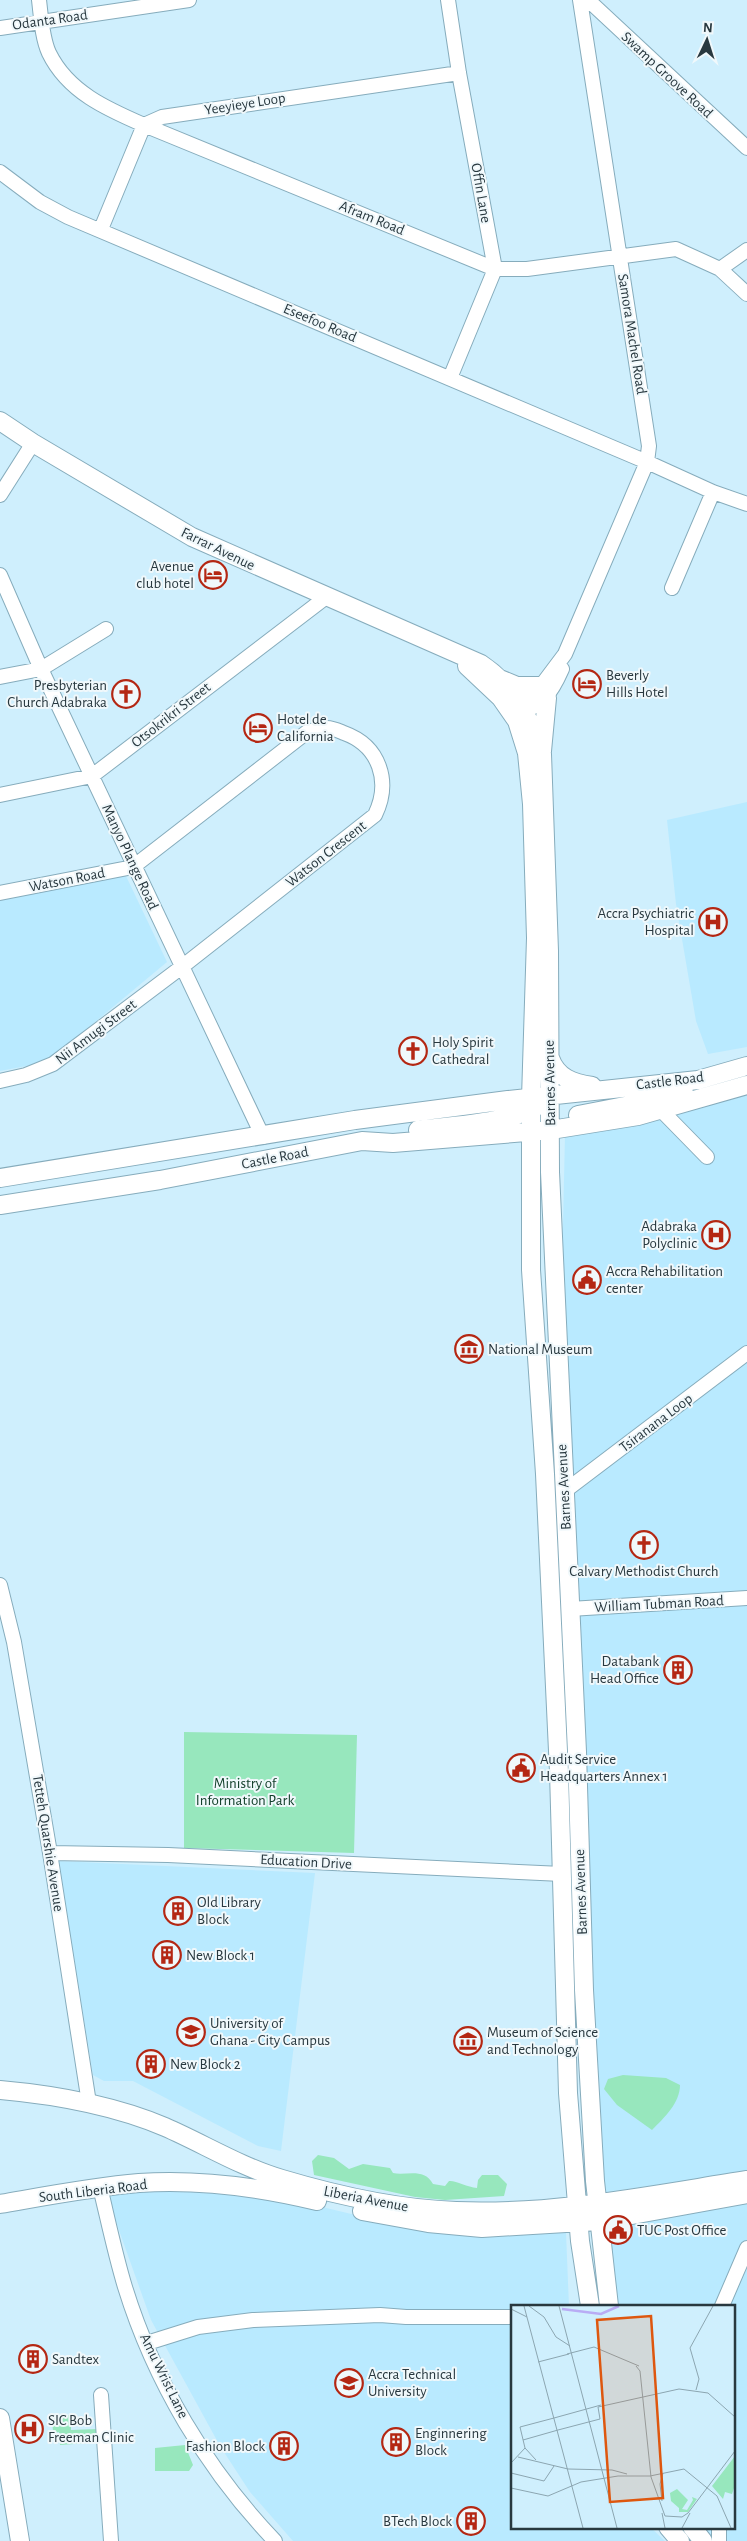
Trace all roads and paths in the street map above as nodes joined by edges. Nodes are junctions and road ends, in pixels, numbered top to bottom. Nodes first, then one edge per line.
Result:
1 (39, 0) edge
2 (189, 0) edge
3 (448, 0) edge
4 (580, 0) edge
5 (588, 0) edge
6 (42, 22) junction
7 (0, 28) edge
8 (459, 72) junction
9 (144, 125) junction
10 (747, 148) edge
11 (0, 172) edge
12 (101, 229) junction
13 (747, 250) edge
14 (620, 257) junction
15 (495, 269) junction
16 (720, 269) junction
17 (747, 294) edge
18 (450, 378) junction
19 (0, 421) edge
20 (33, 443) junction
21 (648, 462) junction
22 (713, 492) junction
23 (0, 495) edge
24 (747, 504) edge
25 (0, 575) edge
26 (672, 588) dead end
27 (325, 598) junction
28 (106, 629) dead end
29 (450, 651) junction
30 (41, 669) junction
31 (0, 677) edge
32 (500, 679) junction
33 (544, 692) junction
34 (517, 710) junction
35 (542, 754) junction
36 (92, 776) junction
37 (0, 795) edge
38 (133, 866) junction
39 (0, 893) edge
40 (184, 966) junction
41 (549, 1054) junction
42 (533, 1062) junction
43 (747, 1066) edge
44 (698, 1080) junction
45 (0, 1081) edge
46 (747, 1085) edge
47 (610, 1089) junction
48 (508, 1100) junction
49 (538, 1103) junction
50 (661, 1110) junction
51 (595, 1123) junction
52 (545, 1126) junction
53 (503, 1134) junction
54 (263, 1137) junction
55 (362, 1141) junction
56 (707, 1157) dead end
57 (532, 1166) junction
58 (49, 1169) junction
59 (550, 1172) junction
60 (0, 1178) edge
61 (54, 1196) junction
62 (0, 1205) edge
63 (747, 1354) edge
64 (565, 1491) junction
65 (0, 1585) edge
66 (747, 1598) edge
67 (570, 1609) junction
68 (50, 1853) junction
69 (562, 1874) junction
70 (0, 2090) edge
71 (89, 2103) junction
72 (254, 2168) junction
73 (247, 2186) junction
74 (100, 2187) junction
75 (746, 2194) edge
76 (0, 2204) edge
77 (598, 2212) junction
78 (578, 2215) junction
79 (747, 2248) edge
80 (590, 2305) edge
81 (609, 2305) edge
82 (722, 2305) edge
83 (511, 2317) edge
84 (147, 2343) junction
85 (101, 2395) dead end
86 (0, 2418) edge
87 (5, 2471) edge
88 (669, 2528) edge
89 (693, 2528) edge
90 (719, 2528) edge
91 (20, 2541) edge
92 (111, 2541) edge
93 (274, 2541) edge
94 (680, 2541) edge
95 (703, 2541) edge
96 (719, 2541) edge

1 - 6 street, Afram Road
2 - 6 street, Odanta Road
3 - 8 street, Offin Lane
4 - 14 street, Samora Machel Road
5 - 10 street, Swamp Groove Road
6 - 7 street, Odanta Road
6 - 9 street, Afram Road
8 - 9 street, Yeeyieye Loop
8 - 15 street, Offin Lane
9 - 12 street
9 - 15 street, Afram Road
11 - 12 street, Eseefoo Road
12 - 18 street, Eseefoo Road
13 - 16 street
14 - 15 street, Afram Road
14 - 16 street, Afram Road
14 - 21 street, Samora Machel Road
15 - 18 street
16 - 17 street, Afram Road
18 - 21 street, Eseefoo Road
19 - 20 main road, Farrar Avenue
20 - 23 street
20 - 27 main road, Farrar Avenue
21 - 22 street, Eseefoo Road
21 - 33 street, Samora Machel Road
22 - 24 street, Eseefoo Road
22 - 26 street
25 - 30 street, Manyo Plange Road
27 - 29 main road, Farrar Avenue
27 - 36 street, Otsokrikri Street
28 - 30 street
29 - 32 main road, Farrar Avenue
29 - 34 main road, Farrar Avenue
30 - 31 street
30 - 36 street, Manyo Plange Road
32 - 33 main road
32 - 34 main road, Barnes Avenue
33 - 34 street, Samora Machel Road
33 - 35 main road
34 - 35 main road, Barnes Avenue
34 - 42 main road, Barnes Avenue
35 - 41 main road, Barnes Avenue
36 - 37 street, Otsokrikri Street
36 - 38 street, Manyo Plange Road
38 - 39 street, Watson Road
38 - 40 street, Manyo Plange Road
38 - 40 street, Watson Crescent
40 - 45 street, Nii Amugi Street
40 - 54 street, Manyo Plange Road
41 - 47 main road
41 - 49 main road, Barnes Avenue
42 - 48 main road
42 - 49 main road, Barnes Avenue
43 - 44 main road, Castle Road
44 - 47 main road, Castle Road
44 - 52 main road
46 - 50 main road, Castle Road
47 - 49 main road, Castle Road
48 - 49 main road, Castle Road
48 - 54 main road, Castle Road
49 - 52 main road, Barnes Avenue
49 - 55 main road
50 - 51 main road, Castle Road
50 - 56 street
51 - 52 main road, Castle Road
51 - 59 main road
52 - 53 main road, Castle Road
52 - 57 main road, Barnes Avenue
52 - 59 main road, Barnes Avenue
53 - 55 main road, Castle Road
53 - 57 main road
54 - 58 main road, Castle Road
55 - 61 main road, Castle Road
57 - 69 main road, Barnes Avenue
58 - 60 main road, Castle Road
58 - 61 main road
59 - 64 main road, Barnes Avenue
61 - 62 main road, Castle Road
63 - 64 street, Tsiranana Loop
64 - 67 main road, Barnes Avenue
65 - 68 street, Tetteh Quarshie Avenue
66 - 67 street, William Tubman Road
67 - 77 main road, Barnes Avenue
68 - 69 street, Education Drive
68 - 71 street, Tetteh Quarshie Avenue
69 - 78 main road, Barnes Avenue
70 - 71 main road, Liberia Avenue
71 - 72 main road, Liberia Avenue
72 - 73 main road
72 - 78 main road, Liberia Avenue
73 - 74 main road, South Liberia Road
73 - 78 main road, Liberia Avenue
74 - 76 main road, South Liberia Road
74 - 84 street, Amu Wrist Lane
75 - 77 main road, Liberia Avenue
77 - 78 main road, Liberia Avenue
77 - 81 main road, Barnes Avenue
78 - 80 main road, Barnes Avenue
79 - 82 street
83 - 84 street
84 - 93 street, Amu Wrist Lane
85 - 92 street
86 - 87 main road
87 - 91 main road
88 - 94 main road
89 - 95 main road
90 - 96 street

